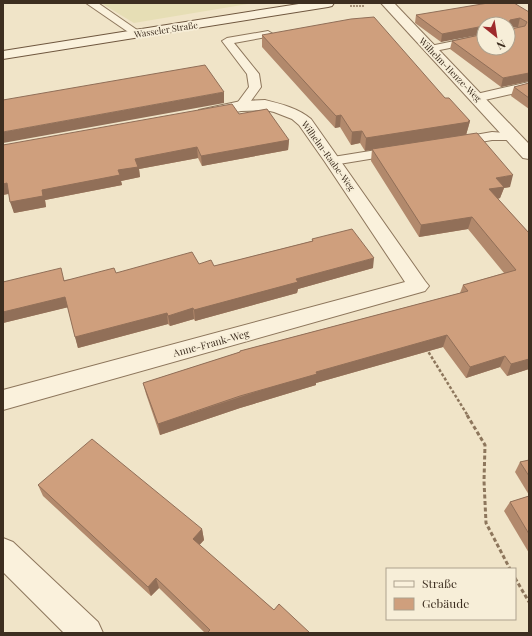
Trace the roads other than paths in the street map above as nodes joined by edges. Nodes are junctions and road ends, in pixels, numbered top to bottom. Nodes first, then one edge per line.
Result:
1 (91, 3) edge
2 (328, 3) edge
3 (388, 4) edge
4 (138, 34) junction
5 (268, 34) edge
6 (476, 40) edge
7 (430, 49) junction
8 (3, 55) edge
9 (529, 86) edge
10 (476, 98) junction
11 (241, 106) junction
12 (190, 116) edge
13 (521, 136) edge
14 (445, 144) edge
15 (407, 150) edge
16 (529, 154) edge
17 (333, 161) junction
18 (418, 286) joint
19 (3, 400) edge
20 (3, 552) edge
21 (87, 633) edge

1 - 4 lane
2 - 4 street, Wasseler Straße
3 - 7 street, Wilhelm-Henze-Weg
4 - 8 street, Wasseler Straße
5 - 11 lane
6 - 7 lane
7 - 10 street, Wilhelm-Henze-Weg
9 - 10 lane
10 - 13 street, Wilhelm-Henze-Weg
11 - 12 street, Wilhelm-Raabe-Weg
11 - 17 street, Wilhelm-Raabe-Weg
13 - 14 lane
13 - 16 street, Wilhelm-Henze-Weg
15 - 17 lane
17 - 18 street, Wilhelm-Raabe-Weg
18 - 19 street, Anne-Frank-Weg
20 - 21 street

